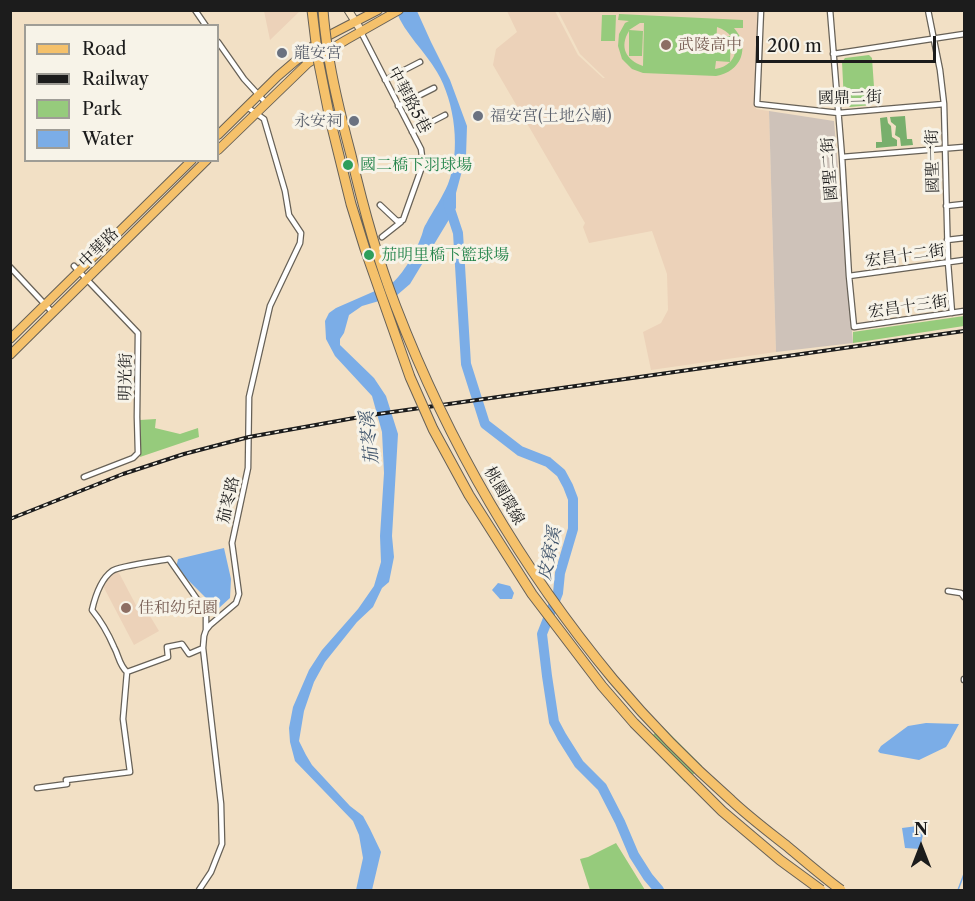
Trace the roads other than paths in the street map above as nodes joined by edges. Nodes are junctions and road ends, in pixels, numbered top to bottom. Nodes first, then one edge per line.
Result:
1 (195, 10) edge
2 (312, 10) edge
3 (323, 10) edge
4 (348, 10) edge
5 (378, 10) edge
6 (399, 10) edge
7 (761, 10) edge
8 (830, 10) edge
9 (928, 10) edge
10 (356, 21) junction
11 (205, 24) edge
12 (362, 32) junction
13 (964, 34) edge
14 (933, 39) junction
15 (219, 43) edge
16 (833, 54) junction
17 (420, 62) dead end
18 (385, 80) junction
19 (434, 88) dead end
20 (259, 95) junction
21 (266, 104) junction
22 (944, 104) junction
23 (247, 106) junction
24 (398, 106) junction
25 (256, 113) junction
26 (838, 113) junction
27 (445, 115) dead end
28 (412, 132) junction
29 (219, 134) edge
30 (964, 147) edge
31 (219, 149) edge
32 (945, 149) junction
33 (842, 157) junction
34 (190, 162) edge
35 (205, 162) edge
36 (964, 204) edge
37 (380, 205) dead end
38 (946, 206) junction
39 (403, 220) junction
40 (382, 237) dead end
41 (964, 238) edge
42 (947, 240) junction
43 (964, 260) edge
44 (948, 262) junction
45 (10, 267) edge
46 (76, 269) junction
47 (849, 276) junction
48 (87, 280) junction
49 (45, 304) junction
50 (964, 311) edge
51 (53, 313) junction
52 (952, 313) junction
53 (854, 327) joint
54 (10, 339) edge
55 (10, 355) edge
56 (84, 477) dead end
57 (948, 591) dead end
58 (964, 597) edge
59 (207, 630) junction
60 (204, 648) junction
61 (127, 672) junction
62 (37, 788) dead end
63 (199, 891) edge
64 (821, 891) edge
65 (841, 891) edge

1 - 11 street
2 - 64 highway, 桃園環線, bridge
3 - 65 highway, 桃園環線, bridge
4 - 10 street
5 - 10 main road
6 - 12 main road
7 - 26 street, 國鼎二街
8 - 16 street, 國聖二街
9 - 14 street, 國聖一街
10 - 12 street
10 - 20 main road
12 - 18 street, 中華路5巷
12 - 21 main road
13 - 14 street
14 - 16 street
14 - 22 street, 國聖一街
15 - 20 street
16 - 26 street, 國聖二街
17 - 18 street
18 - 24 street, 中華路5巷
19 - 24 street
20 - 21 street
20 - 23 main road
21 - 25 main road
22 - 26 street, 國鼎二街
22 - 32 street, 國聖一街
23 - 25 street
23 - 29 main road
24 - 28 street, 中華路5巷
25 - 31 main road
25 - 59 street, 茄苳路
26 - 33 street, 國聖二街
27 - 28 street
28 - 39 street, 中華路5巷
30 - 32 street
32 - 33 street
32 - 38 street, 國聖一街
33 - 47 street, 國聖二街
34 - 46 main road, 中華路
35 - 48 main road, 中華路
36 - 38 street
37 - 39 street
38 - 42 street, 國聖一街
39 - 40 street
41 - 42 street
42 - 44 street, 國聖一街
43 - 44 street, 宏昌十二街
44 - 47 street, 宏昌十二街
44 - 52 street, 國聖一街
45 - 49 street
46 - 48 street, 明光街
46 - 49 main road, 中華路
47 - 53 street, 國聖二街
48 - 51 main road, 中華路
48 - 56 street, 明光街
49 - 51 street
49 - 54 main road, 中華路
50 - 52 street, 宏昌十三街
51 - 55 main road, 中華路
52 - 53 street, 宏昌十三街
57 - 58 street
59 - 60 street
59 - 61 street
60 - 61 street
60 - 63 street
61 - 62 street

